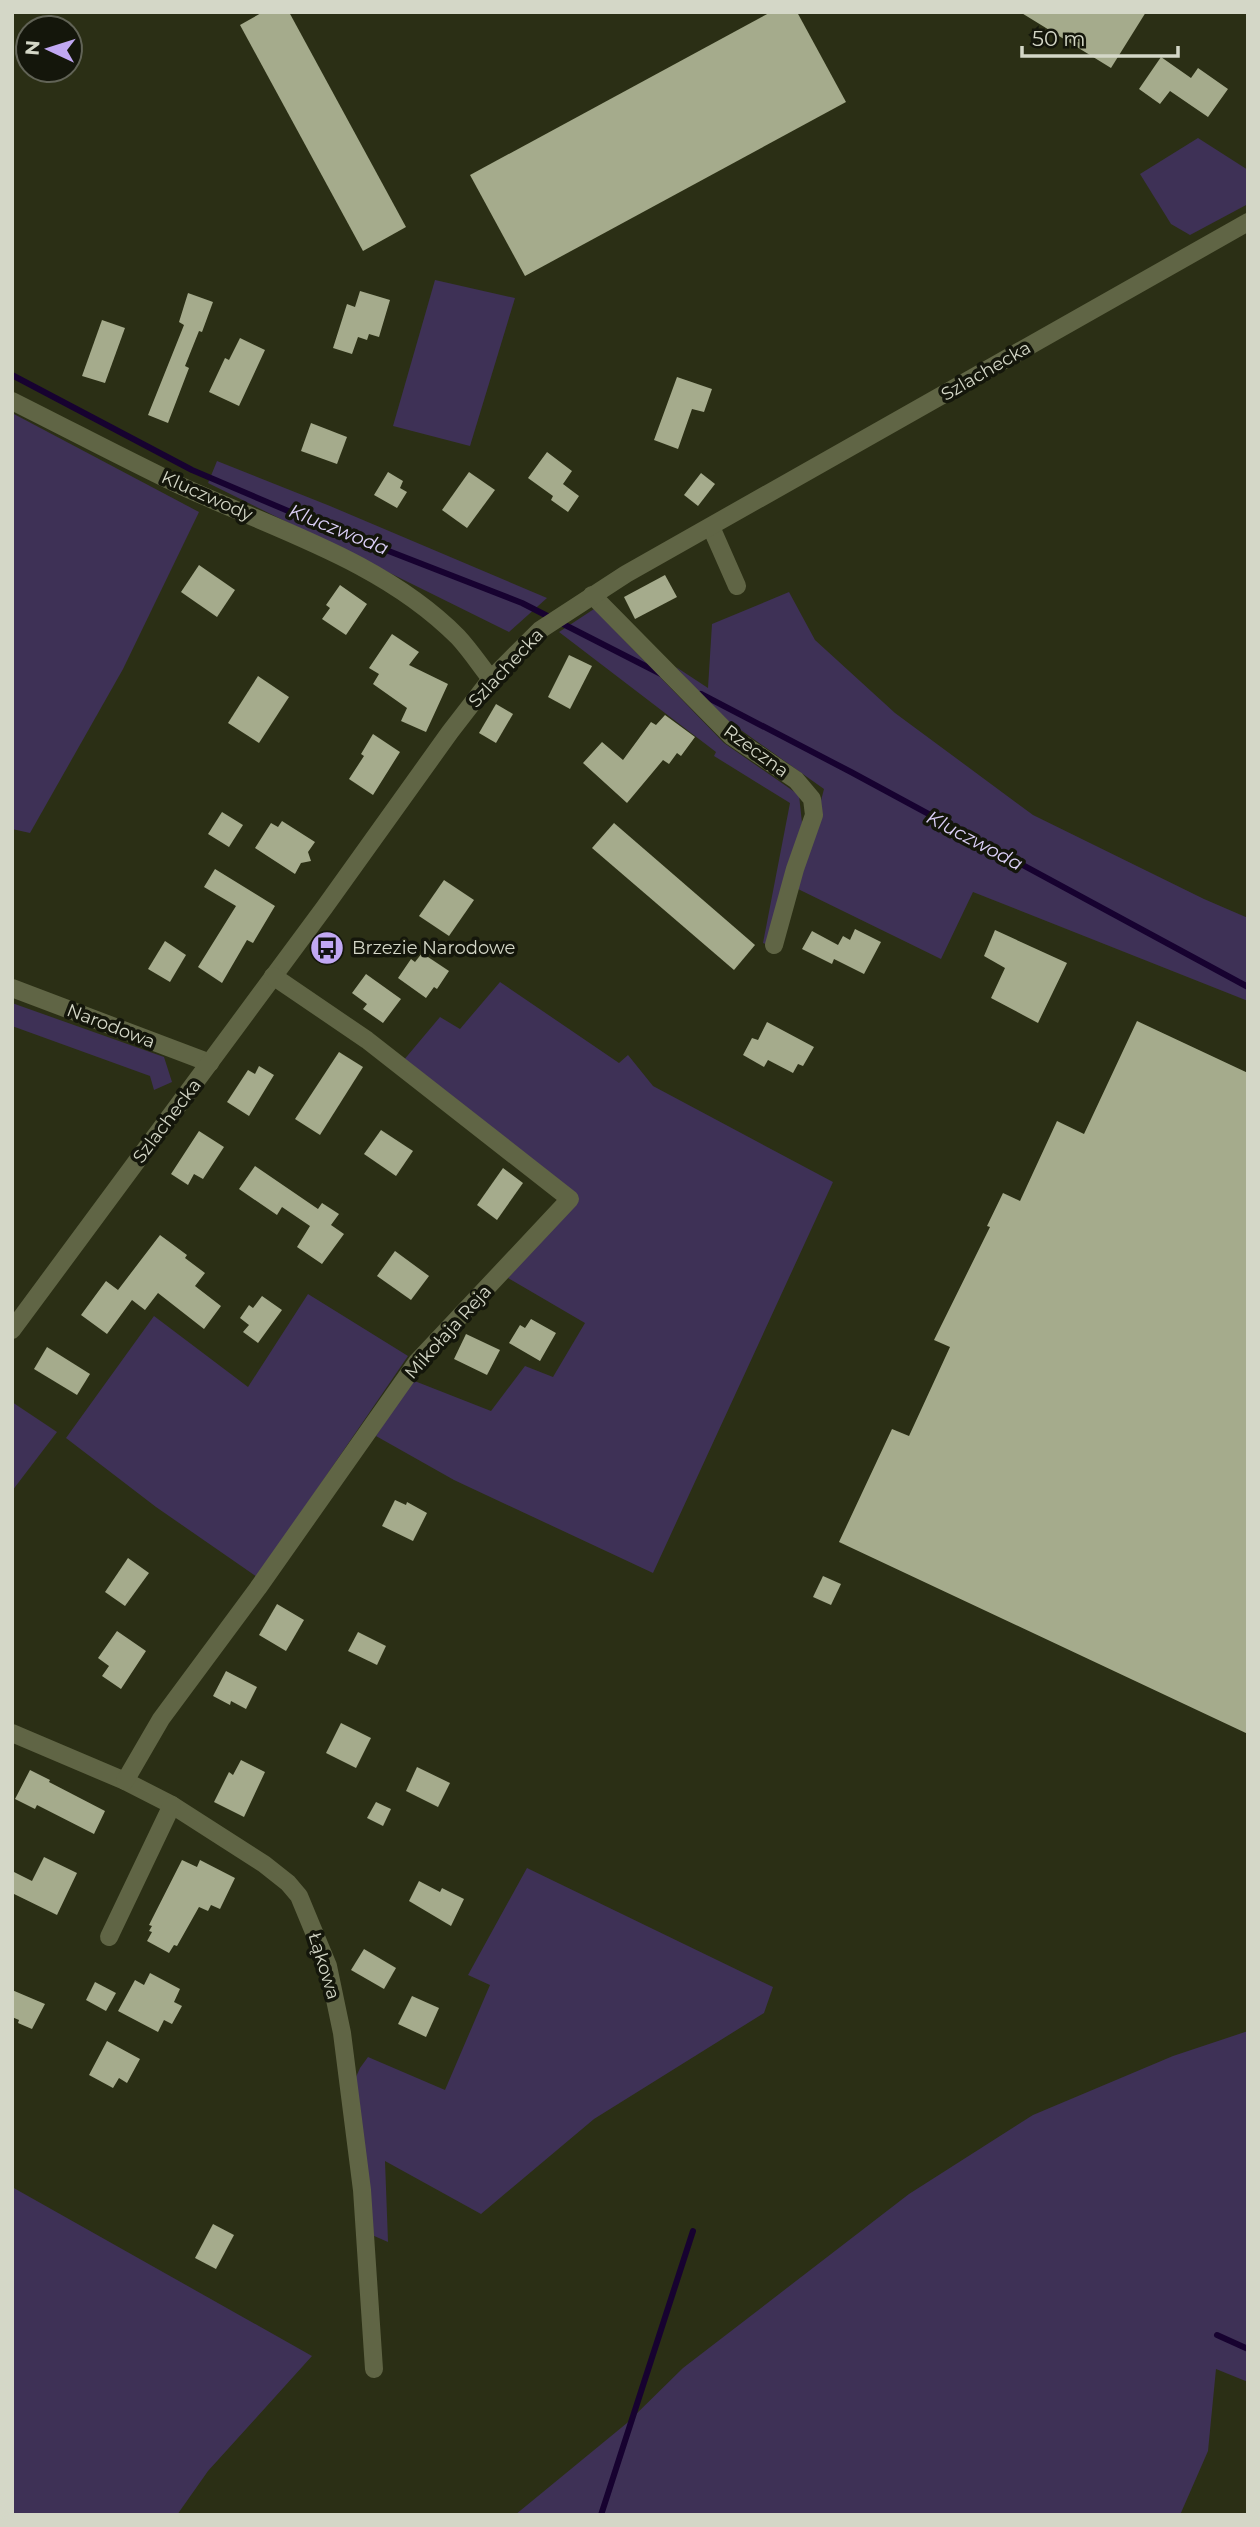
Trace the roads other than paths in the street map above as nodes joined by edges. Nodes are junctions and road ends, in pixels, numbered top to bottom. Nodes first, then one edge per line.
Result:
1 (1248, 222) edge
2 (12, 401) edge
3 (711, 527) junction
4 (737, 586) dead end
5 (585, 599) junction
6 (491, 679) junction
7 (774, 945) dead end
8 (273, 976) junction
9 (12, 988) edge
10 (210, 1063) junction
11 (12, 1329) edge
12 (12, 1733) edge
13 (125, 1781) junction
14 (172, 1804) junction
15 (109, 1937) dead end
16 (374, 2369) dead end

1 - 3 street, Szlachecka
2 - 6 street, Kluczwody
3 - 4 street
3 - 5 street, Szlachecka
5 - 6 street, Szlachecka
5 - 7 street, Rzeczna
6 - 8 street, Szlachecka
8 - 10 street, Szlachecka
8 - 13 street, Mikołaja Reja
9 - 10 street, Narodowa
10 - 11 street, Szlachecka
12 - 13 street, Łąkowa
13 - 14 street, Łąkowa
14 - 15 street
14 - 16 street, Łąkowa

